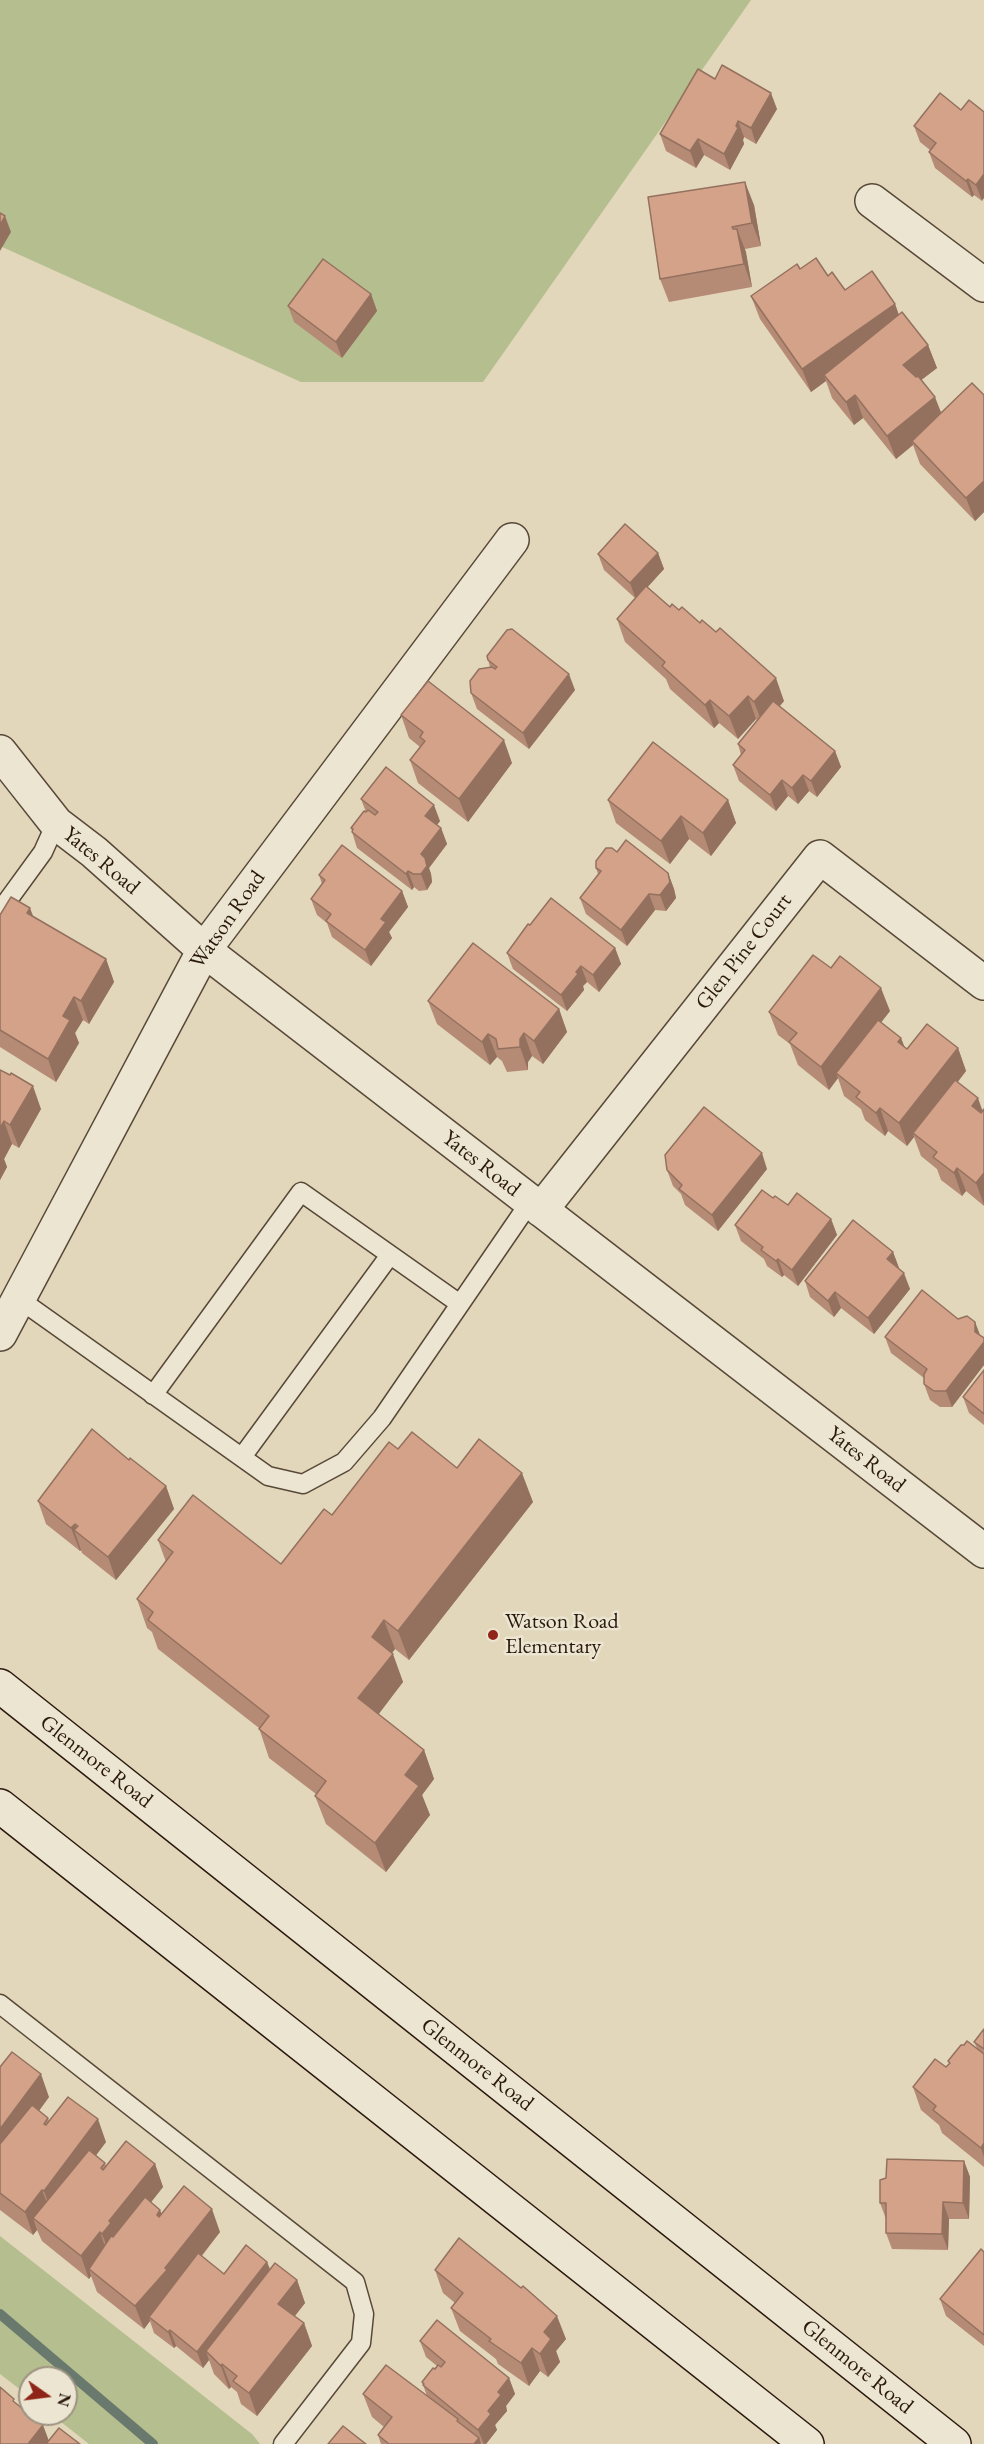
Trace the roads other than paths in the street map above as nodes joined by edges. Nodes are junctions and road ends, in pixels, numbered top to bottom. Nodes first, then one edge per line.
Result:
1 (872, 201) dead end
2 (984, 285) edge
3 (512, 540) dead end
4 (0, 752) edge
5 (56, 823) junction
6 (0, 912) edge
7 (204, 950) junction
8 (984, 983) edge
9 (535, 1206) junction
10 (390, 1255) junction
11 (19, 1299) junction
12 (460, 1304) junction
13 (0, 1334) edge
14 (153, 1395) junction
15 (242, 1457) junction
16 (984, 1551) edge
17 (0, 1686) edge
18 (0, 1806) edge
19 (0, 2004) edge
20 (283, 2444) edge
21 (807, 2444) edge
22 (954, 2444) edge

1 - 2 street
3 - 7 street, Watson Road
4 - 5 street, Yates Road
5 - 6 lane
5 - 7 street, Yates Road
7 - 9 street, Yates Road
7 - 11 street, Watson Road
8 - 9 street, Glen Pine Court
9 - 12 lane
9 - 16 street, Yates Road
10 - 12 lane
10 - 14 lane
10 - 15 lane
11 - 13 street, Watson Road
11 - 14 lane
12 - 15 lane
14 - 15 lane
17 - 22 street, Glenmore Road
18 - 21 street
19 - 20 lane

